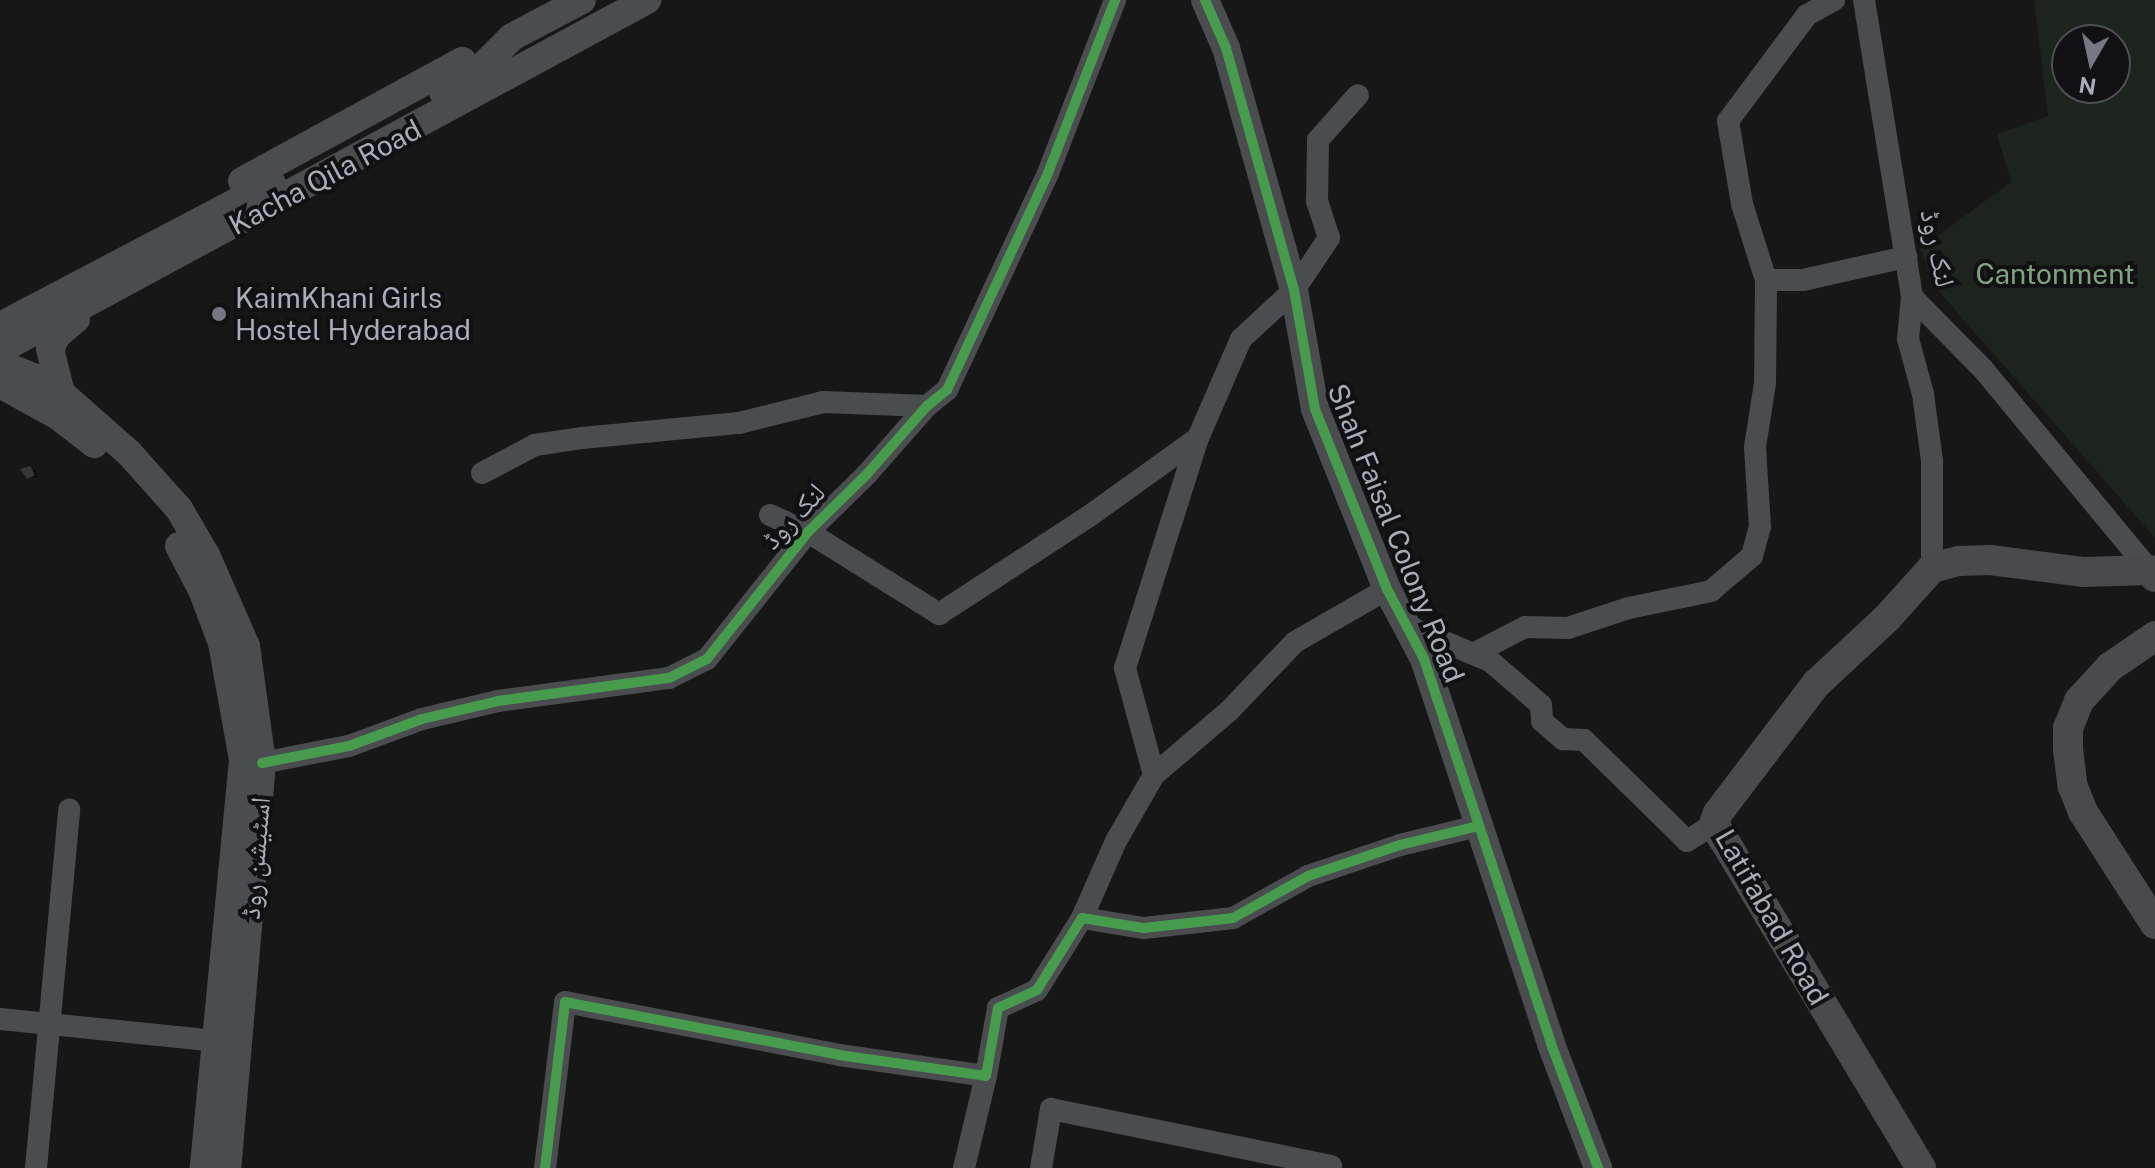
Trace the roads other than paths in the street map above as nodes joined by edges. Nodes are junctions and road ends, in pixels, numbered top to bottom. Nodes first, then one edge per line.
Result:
1 (582, 0) edge
2 (647, 0) edge
3 (1115, 0) edge
4 (1205, 0) edge
5 (1834, 0) edge
6 (1863, 0) edge
7 (512, 37) junction
8 (534, 63) junction
9 (463, 80) junction
10 (1358, 95) dead end
11 (1906, 257) junction
12 (1766, 280) junction
13 (1294, 290) junction
14 (112, 292) junction
15 (1912, 297) junction
16 (0, 306) edge
17 (0, 326) edge
18 (0, 350) edge
19 (0, 364) edge
20 (0, 384) edge
21 (61, 393) junction
22 (927, 406) junction
23 (1198, 438) junction
24 (482, 473) dead end
25 (770, 515) dead end
26 (808, 532) junction
27 (1932, 568) junction
28 (2152, 574) edge
29 (1387, 589) junction
30 (1409, 627) junction
31 (2155, 636) edge
32 (1475, 653) junction
33 (262, 763) junction
34 (1154, 775) junction
35 (69, 810) dead end
36 (1714, 824) junction
37 (1478, 826) junction
38 (1082, 918) junction
39 (2155, 924) edge
40 (0, 1019) edge
41 (48, 1023) junction
42 (216, 1041) junction
43 (986, 1076) junction
44 (1306, 1165) edge
45 (1331, 1166) edge
46 (36, 1168) edge
47 (204, 1168) edge
48 (227, 1168) edge
49 (545, 1168) edge
50 (964, 1168) edge
51 (1041, 1168) edge
52 (1598, 1168) edge
53 (1921, 1168) edge

1 - 7 street, Kacha Qila Road
2 - 8 street, Kacha Qila Road
3 - 22 street, لنک روڈ
4 - 13 street, Shah Faisal Colony Road
5 - 12 street
6 - 11 street, لنک روڈ
7 - 9 street
7 - 16 street, Kacha Qila Road
8 - 9 street
8 - 14 street, Kacha Qila Road
9 - 17 street
10 - 13 street
11 - 12 street
11 - 15 street, لنک روڈ
12 - 32 street
13 - 23 street
13 - 29 street, Shah Faisal Colony Road
14 - 18 street, Kacha Qila Road
14 - 21 street
15 - 27 street
15 - 28 street, لنک روڈ
19 - 21 street, اسٹیشن روڈ
20 - 42 street, اسٹیشن روڈ
21 - 33 street, اسٹیشن روڈ
22 - 24 street
22 - 26 street, لنک روڈ
23 - 26 street
23 - 34 street
25 - 26 street
26 - 33 street, لنک روڈ
27 - 28 main road
27 - 36 main road, Latifabad Road
29 - 30 street, Shah Faisal Colony Road
29 - 34 street
30 - 32 street
30 - 37 street, Shah Faisal Colony Road
31 - 39 main road
32 - 36 street
33 - 48 street, اسٹیشن روڈ
34 - 38 street
35 - 41 street
36 - 53 main road, Latifabad Road
37 - 38 street
37 - 52 street, Shah Faisal Colony Road
38 - 43 street
40 - 41 street
41 - 42 street
41 - 46 street
42 - 47 street, اسٹیشن روڈ
43 - 49 street
43 - 50 street
44 - 45 street
44 - 51 street

